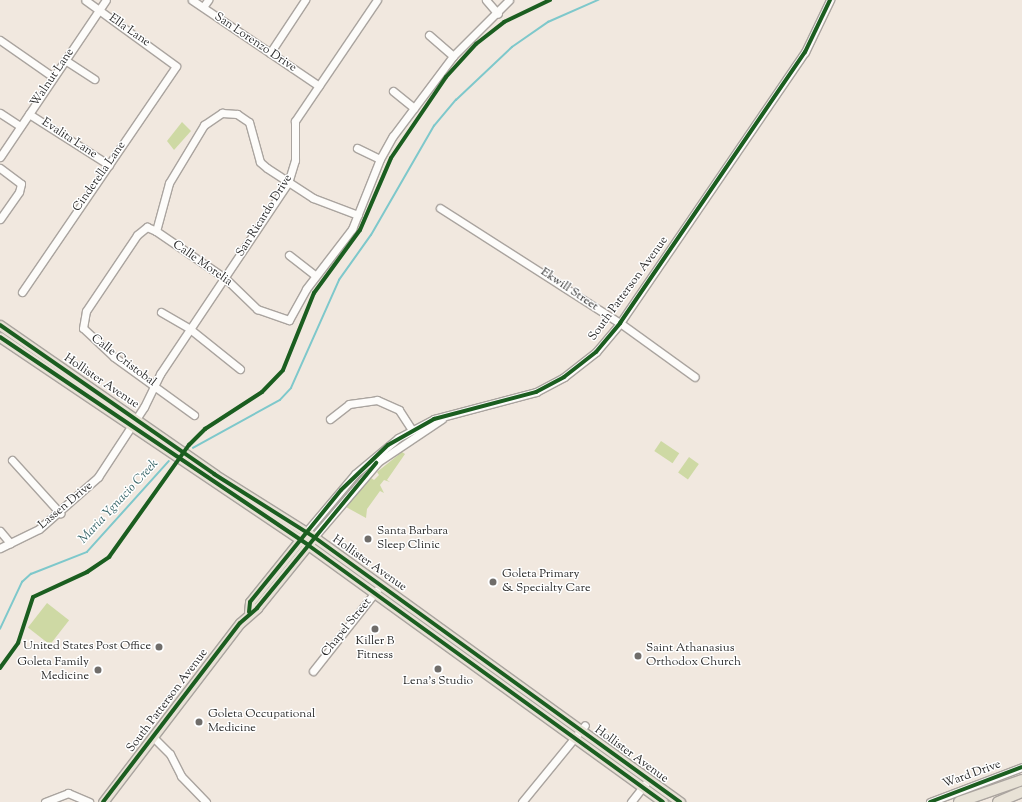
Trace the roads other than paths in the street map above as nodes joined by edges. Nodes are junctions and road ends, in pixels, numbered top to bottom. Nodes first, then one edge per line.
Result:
1 (84, 0) edge
2 (106, 0) edge
3 (192, 0) edge
4 (208, 0) edge
5 (305, 0) edge
6 (377, 0) edge
7 (486, 0) edge
8 (509, 0) edge
9 (830, 0) edge
10 (203, 7) junction
11 (99, 10) junction
12 (498, 14) junction
13 (430, 35) dead end
14 (0, 40) edge
15 (270, 53) junction
16 (453, 56) junction
17 (65, 60) junction
18 (174, 62) joint
19 (53, 77) junction
20 (94, 79) dead end
21 (319, 86) junction
22 (393, 92) dead end
23 (414, 108) junction
24 (0, 113) edge
25 (29, 114) junction
26 (20, 126) junction
27 (357, 148) dead end
28 (0, 157) edge
29 (380, 159) junction
30 (109, 165) junction
31 (0, 168) edge
32 (288, 183) junction
33 (440, 208) dead end
34 (358, 215) junction
35 (0, 219) edge
36 (156, 232) junction
37 (289, 255) dead end
38 (315, 275) junction
39 (225, 278) junction
40 (22, 292) dead end
41 (161, 312) dead end
42 (620, 324) junction
43 (0, 325) edge
44 (190, 329) junction
45 (0, 337) edge
46 (240, 368) dead end
47 (695, 377) dead end
48 (155, 385) junction
49 (194, 415) dead end
50 (137, 418) junction
51 (330, 418) dead end
52 (442, 419) junction
53 (131, 427) junction
54 (412, 430) junction
55 (12, 460) dead end
56 (60, 513) junction
57 (0, 531) edge
58 (307, 538) junction
59 (10, 543) junction
60 (0, 548) edge
61 (381, 585) junction
62 (375, 593) junction
63 (313, 671) dead end
64 (583, 728) junction
65 (152, 737) junction
66 (574, 738) junction
67 (1022, 767) edge
68 (649, 780) junction
69 (1022, 780) edge
70 (643, 787) junction
71 (1022, 792) edge
72 (46, 802) edge
73 (88, 802) edge
74 (103, 802) edge
75 (206, 802) edge
76 (522, 802) edge
77 (632, 802) edge
78 (663, 802) edge
79 (680, 802) edge
80 (930, 802) edge
81 (959, 802) edge
82 (998, 802) edge

1 - 11 street, Ella Lane
2 - 11 street, Walnut Lane
3 - 10 street, San Lorenzo Drive
4 - 10 street
5 - 15 street
6 - 21 street, San Ricardo Drive
7 - 12 street
8 - 12 street
9 - 42 street, South Patterson Avenue
10 - 15 street, San Lorenzo Drive
11 - 17 street, Walnut Lane
11 - 18 street, Ella Lane
12 - 16 street
13 - 16 street
14 - 19 street
15 - 21 street, San Lorenzo Drive
16 - 23 street
17 - 19 street, Walnut Lane
17 - 20 street
18 - 30 street, Cinderella Lane
19 - 25 street, Walnut Lane
21 - 32 street, San Ricardo Drive
22 - 23 street
23 - 29 street
24 - 26 street
25 - 26 street, Walnut Lane
25 - 30 street, Evalita Lane
26 - 28 street, Walnut Lane
27 - 29 street
29 - 34 street
30 - 40 street, Cinderella Lane
31 - 35 street
32 - 34 street
32 - 36 street
32 - 39 street, San Ricardo Drive
33 - 42 street, Ekwill Street
34 - 38 street
36 - 39 street, Calle Morelia
36 - 48 street, Calle Cristobal
37 - 38 street
38 - 39 street, Calle Morelia
39 - 44 street, San Ricardo Drive
41 - 44 street
42 - 47 street, Ekwill Street
42 - 52 street, South Patterson Avenue
43 - 50 main road, Hollister Avenue
44 - 46 street
44 - 48 street, San Ricardo Drive
45 - 53 main road, Hollister Avenue
48 - 49 street, Calle Cristobal
48 - 50 street, San Ricardo Drive
50 - 53 street, San Ricardo Drive
50 - 58 main road, Hollister Avenue
51 - 54 street
52 - 54 street, South Patterson Avenue
52 - 58 street, South Patterson Avenue
53 - 56 street, Lassen Drive
53 - 58 main road, Hollister Avenue
54 - 58 street, South Patterson Avenue
55 - 56 street
56 - 59 street, Lassen Drive
57 - 59 street
58 - 61 main road, Hollister Avenue
58 - 62 main road, Hollister Avenue
58 - 65 main road, South Patterson Avenue
59 - 60 street, Lassen Drive
61 - 62 street, Chapel Street
61 - 64 main road, Hollister Avenue
62 - 63 street, Chapel Street
62 - 66 main road, Hollister Avenue
64 - 66 street
64 - 68 main road, Hollister Avenue
65 - 74 main road, South Patterson Avenue
65 - 75 street
66 - 70 main road, Hollister Avenue
66 - 76 street
67 - 80 street, Ward Drive
68 - 70 street
68 - 79 main road, Hollister Avenue
69 - 81 highway
70 - 77 street
70 - 78 main road, Hollister Avenue
71 - 82 highway
72 - 73 street

